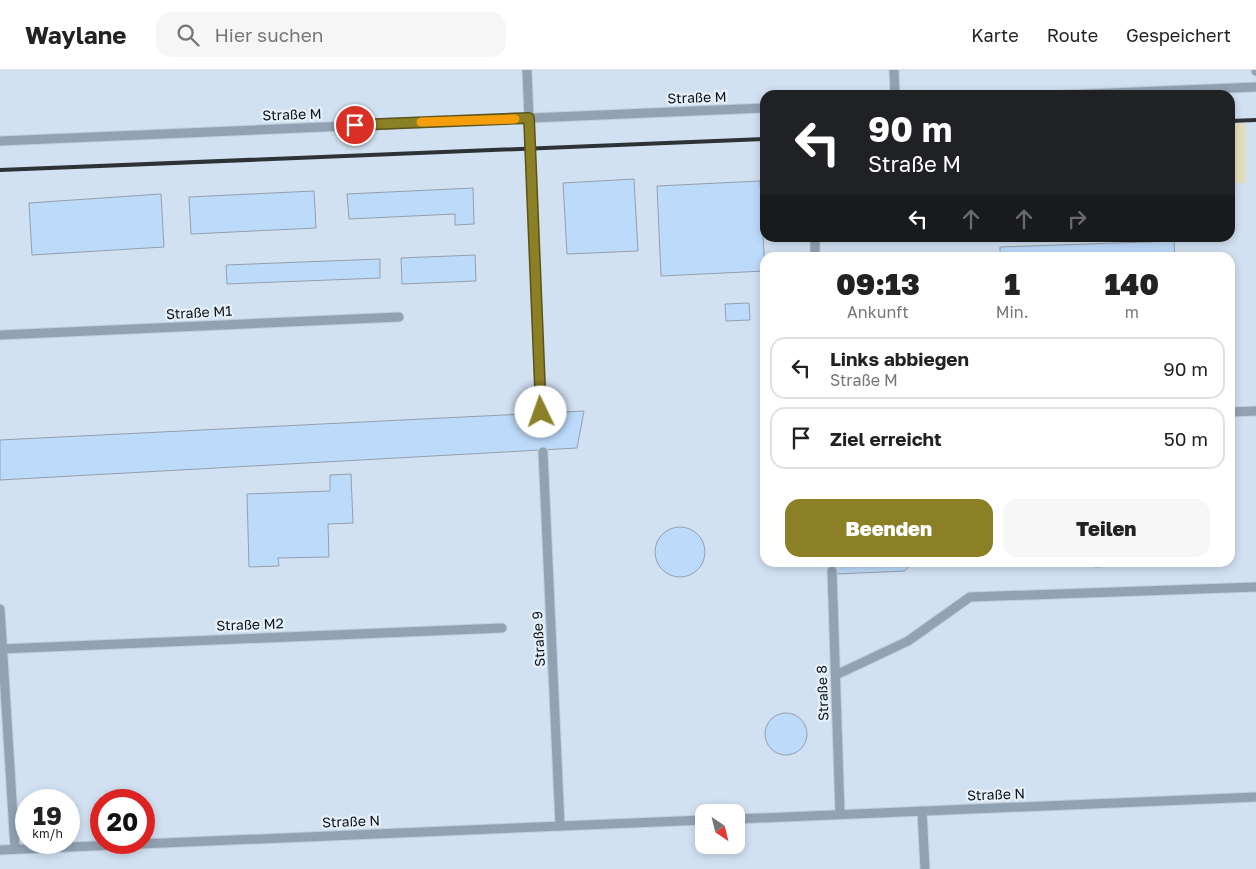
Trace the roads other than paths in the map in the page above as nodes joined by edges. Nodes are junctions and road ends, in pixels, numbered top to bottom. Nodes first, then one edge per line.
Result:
1 (527, 70) edge
2 (894, 70) edge
3 (1256, 87) edge
4 (895, 90) edge
5 (1184, 90) edge
6 (760, 108) edge
7 (529, 118) junction
8 (0, 141) edge
9 (399, 318) dead end
10 (0, 335) edge
11 (1256, 410) edge
12 (541, 412) dead end
13 (1235, 412) edge
14 (543, 452) dead end
15 (832, 570) dead end
16 (1256, 587) edge
17 (0, 609) edge
18 (502, 628) dead end
19 (1, 649) edge
20 (836, 675) junction
21 (1256, 797) edge
22 (922, 811) junction
23 (840, 814) junction
24 (745, 819) edge
25 (695, 820) edge
26 (560, 826) junction
27 (80, 846) edge
28 (15, 849) joint
29 (0, 850) edge
30 (925, 869) edge

1 - 7 lane
2 - 4 lane
3 - 5 lane
6 - 7 lane, Straße M
7 - 8 lane, Straße M
7 - 12 lane
9 - 10 lane, Straße M1
11 - 13 lane
14 - 26 lane, Straße 9
15 - 20 lane, Straße 8
16 - 20 lane
17 - 19 lane
18 - 19 lane, Straße M2
19 - 28 lane
20 - 23 lane, Straße 8
21 - 22 lane, Straße N
22 - 23 lane, Straße N
22 - 30 lane
23 - 24 lane, Straße N
25 - 26 lane, Straße N
26 - 27 lane, Straße N
28 - 29 lane, Straße N

